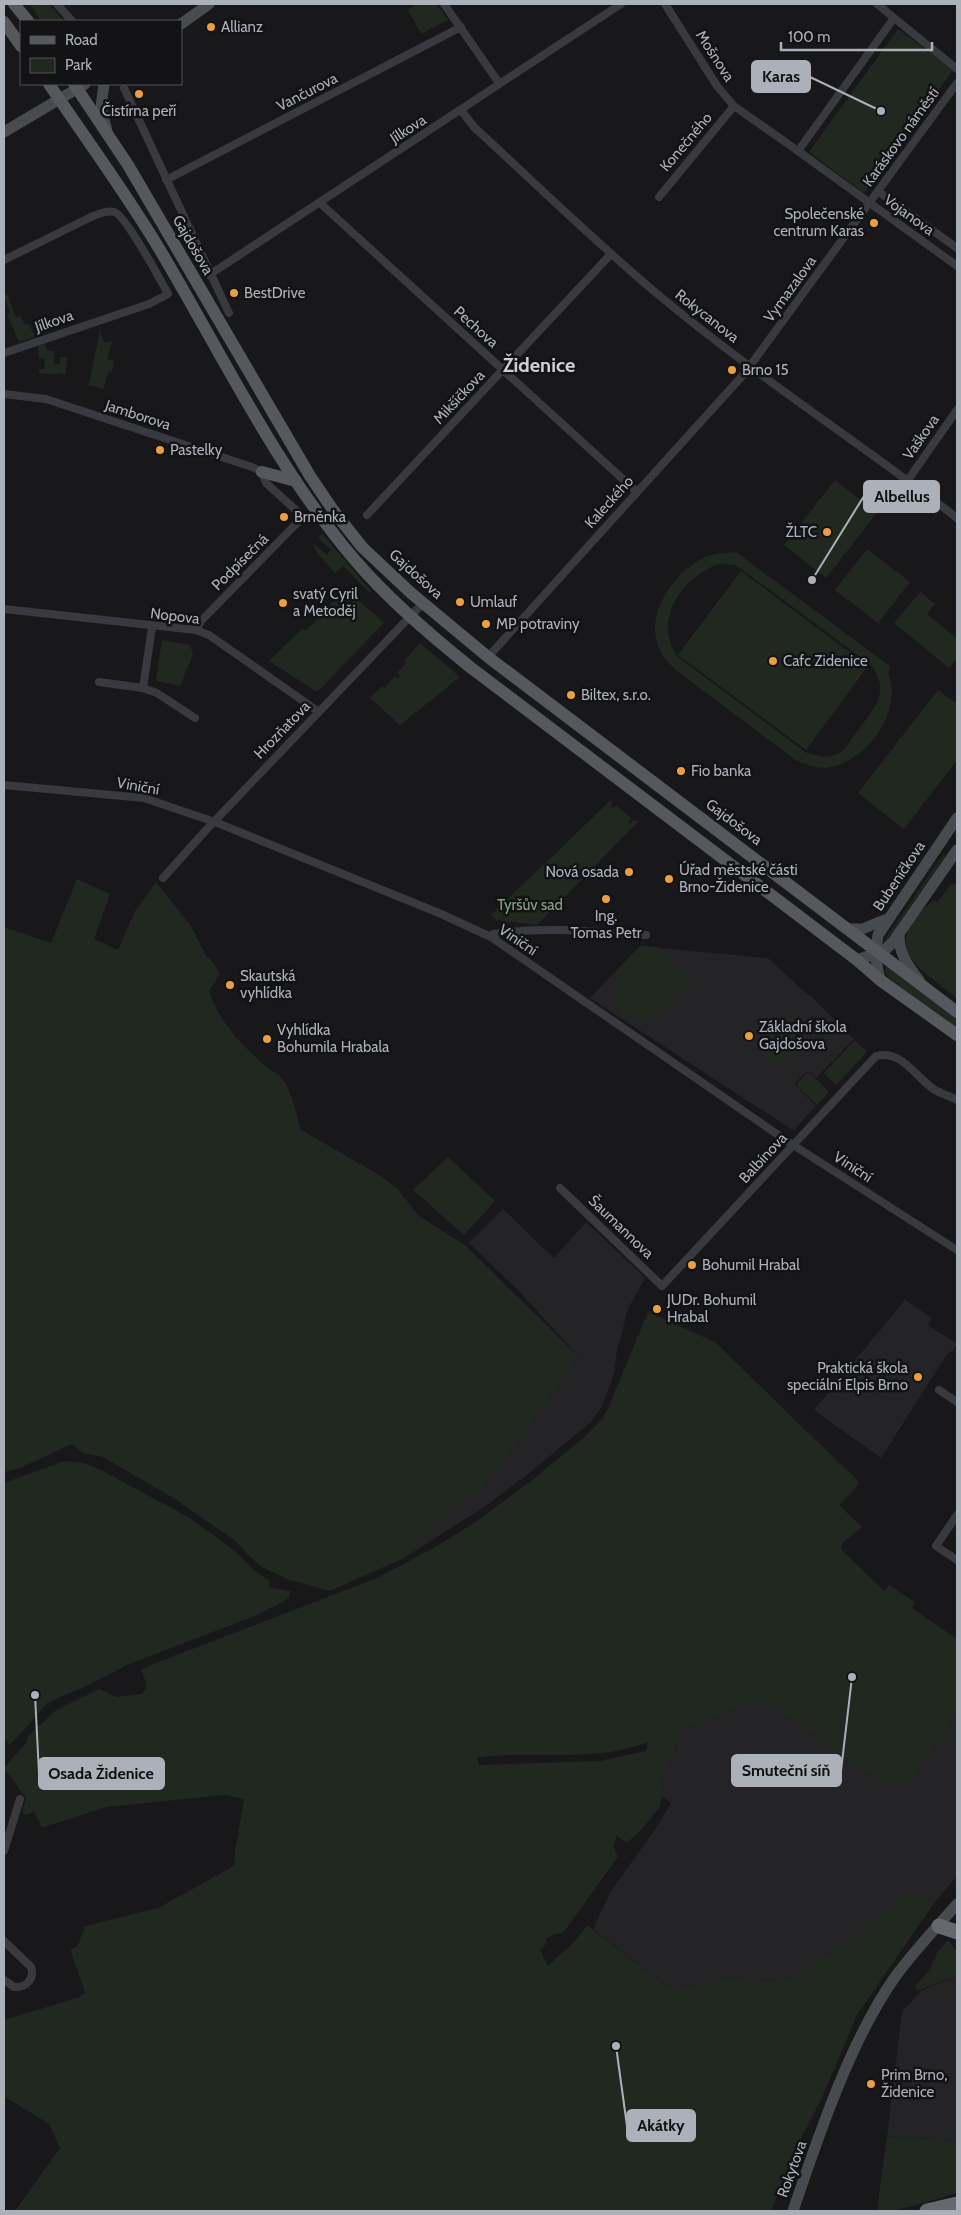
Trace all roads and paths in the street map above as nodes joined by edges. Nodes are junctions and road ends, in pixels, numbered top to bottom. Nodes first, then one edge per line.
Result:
1 (14, 4) edge
2 (57, 4) edge
3 (209, 4) edge
4 (444, 4) edge
5 (621, 4) edge
6 (665, 4) edge
7 (877, 4) edge
8 (894, 18) junction
9 (27, 20) edge
10 (71, 20) edge
11 (4, 22) edge
12 (182, 23) edge
13 (461, 27) junction
14 (20, 45) edge
15 (957, 68) edge
16 (957, 83) edge
17 (499, 84) junction
18 (50, 85) edge
19 (79, 85) edge
20 (104, 85) edge
21 (124, 88) dead end
22 (59, 99) junction
23 (734, 106) junction
24 (461, 110) junction
25 (4, 132) edge
26 (107, 132) junction
27 (798, 151) junction
28 (166, 180) junction
29 (879, 192) junction
30 (659, 196) dead end
31 (320, 202) junction
32 (870, 204) junction
33 (957, 248) edge
34 (611, 254) junction
35 (4, 260) edge
36 (957, 266) edge
37 (209, 275) junction
38 (228, 313) dead end
39 (4, 353) edge
40 (750, 367) junction
41 (503, 370) junction
42 (4, 394) edge
43 (957, 410) edge
44 (262, 472) junction
45 (908, 480) junction
46 (296, 481) junction
47 (637, 492) junction
48 (367, 514) dead end
49 (957, 518) edge
50 (423, 603) junction
51 (4, 609) edge
52 (410, 616) junction
53 (152, 627) junction
54 (196, 630) junction
55 (488, 657) junction
56 (99, 682) dead end
57 (143, 688) junction
58 (320, 712) junction
59 (195, 718) dead end
60 (4, 785) edge
61 (957, 818) edge
62 (215, 822) junction
63 (957, 850) edge
64 (163, 878) dead end
65 (887, 919) junction
66 (848, 929) junction
67 (899, 933) junction
68 (646, 936) dead end
69 (491, 937) junction
70 (876, 953) junction
71 (857, 960) junction
72 (880, 980) junction
73 (923, 986) junction
74 (957, 1012) edge
75 (957, 1035) edge
76 (957, 1100) edge
77 (794, 1145) junction
78 (560, 1188) dead end
79 (957, 1250) edge
80 (662, 1286) joint
81 (939, 1390) dead end
82 (957, 1402) edge
83 (957, 1515) edge
84 (957, 1560) edge
85 (20, 1799) dead end
86 (4, 1851) edge
87 (957, 1904) edge
88 (938, 1926) junction
89 (957, 1932) edge
90 (4, 1941) edge
91 (4, 1980) edge
92 (957, 2204) edge
93 (793, 2211) edge
94 (927, 2211) edge

1 - 9 main road
2 - 10 street
3 - 12 street
4 - 13 street
5 - 17 street, Jílkova
6 - 23 street, Mošnova
7 - 8 street
8 - 15 street
8 - 27 street
11 - 14 main road
13 - 17 street
13 - 28 street, Vančurova
16 - 29 street, Karáskovo náměstí
17 - 24 street, Jílkova
18 - 22 main road, Gajdošova
19 - 22 street
19 - 26 main road, Gajdošova
20 - 26 street
21 - 28 street, Gajdošova
22 - 25 street
22 - 46 main road, Gajdošova
23 - 27 street, Mošnova
23 - 30 street, Konečného
24 - 31 street, Jílkova
24 - 34 street, Rokycanova
26 - 50 main road, Gajdošova
27 - 32 street, Karáskovo náměstí
28 - 37 street, Gajdošova
29 - 32 street, Karáskovo náměstí
29 - 33 street, Vojanova
31 - 37 street, Jílkova
31 - 41 street, Pechova
32 - 36 street, Vojanova
32 - 40 street, Vymazalova
34 - 40 street, Rokycanova
34 - 41 street, Mikšíčkova
35 - 39 street, Jílkova
37 - 38 street, Gajdošova
40 - 45 street, Rokycanova
40 - 47 street, Kaleckého
41 - 47 street, Pechova
41 - 48 street, Mikšíčkova
42 - 44 street, Jamborova
43 - 45 street, Vaškova
44 - 46 main road
44 - 54 street, Podpísečná
45 - 49 street, Rokycanova
46 - 52 main road, Gajdošova
47 - 55 street, Kaleckého
50 - 52 street, Hrozňatova
50 - 55 main road, Gajdošova
51 - 53 street, Nopova
52 - 58 street, Hrozňatova
52 - 71 main road, Gajdošova
53 - 54 street, Nopova
53 - 57 street
54 - 58 street, Nopova
55 - 66 main road, Gajdošova
56 - 57 street
57 - 59 street
58 - 62 street, Hrozňatova
60 - 62 street, Viniční
61 - 65 street, Bubeníčkova
62 - 64 street, Hrozňatova
62 - 69 street, Viniční
63 - 67 street
65 - 66 street
65 - 70 street, Bubeníčkova
66 - 70 main road, Gajdošova
67 - 70 street
67 - 73 street
68 - 69 street
69 - 77 street, Viniční
70 - 71 street
70 - 72 street, Bubeníčkova
70 - 73 main road, Gajdošova
71 - 72 main road, Gajdošova
72 - 75 main road, Gajdošova
73 - 74 main road, Gajdošova
76 - 77 street, Balbínova
77 - 79 street, Viniční
77 - 80 street, Balbínova
78 - 80 street, Šaumannova
81 - 82 street
83 - 84 street
85 - 86 street
87 - 88 street, Rokytova
88 - 89 highway
88 - 93 street, Rokytova
90 - 91 street
92 - 94 highway

